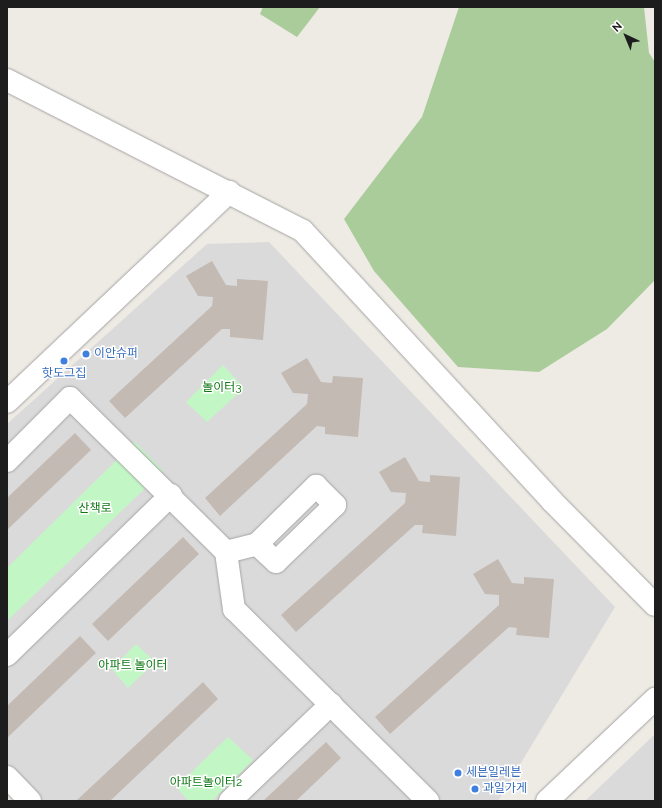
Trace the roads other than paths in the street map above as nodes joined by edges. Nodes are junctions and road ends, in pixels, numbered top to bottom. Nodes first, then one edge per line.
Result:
1 (7, 80) edge
2 (229, 192) junction
3 (7, 402) edge
4 (7, 461) edge
5 (171, 495) junction
6 (257, 544) dead end
7 (226, 552) junction
8 (655, 605) edge
9 (7, 654) edge
10 (655, 699) edge
11 (331, 704) junction
12 (7, 778) edge
13 (30, 801) edge
14 (230, 801) edge
15 (428, 801) edge
16 (547, 801) edge

1 - 2 street
2 - 3 street
2 - 8 street
4 - 5 street
5 - 7 street
5 - 9 street
6 - 7 street
7 - 11 street
10 - 16 street
11 - 14 street
11 - 15 street
12 - 13 street

